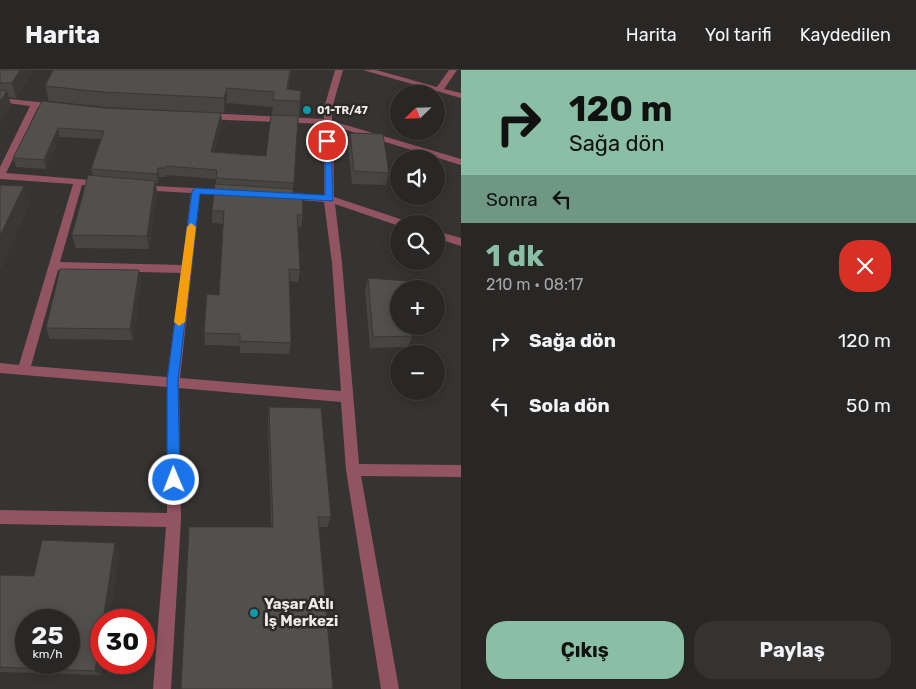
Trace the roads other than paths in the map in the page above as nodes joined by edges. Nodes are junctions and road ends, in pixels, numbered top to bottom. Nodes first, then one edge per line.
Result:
1 (339, 70) edge
2 (367, 70) edge
3 (453, 70) edge
4 (421, 85) edge
5 (442, 85) edge
6 (445, 92) edge
7 (461, 96) edge
8 (0, 100) edge
9 (35, 104) junction
10 (70, 108) edge
11 (192, 116) edge
12 (327, 122) junction
13 (461, 162) edge
14 (0, 176) edge
15 (78, 182) junction
16 (108, 184) edge
17 (127, 186) edge
18 (196, 191) junction
19 (244, 194) edge
20 (272, 195) edge
21 (329, 198) junction
22 (390, 219) edge
23 (445, 237) edge
24 (461, 242) edge
25 (52, 266) junction
26 (186, 269) junction
27 (0, 368) edge
28 (24, 370) junction
29 (173, 381) junction
30 (347, 397) junction
31 (352, 470) junction
32 (461, 471) edge
33 (0, 517) edge
34 (174, 520) junction
35 (162, 689) edge
36 (390, 689) edge

1 - 12 street
2 - 4 street
3 - 5 street
6 - 7 street
8 - 9 street
9 - 10 street
9 - 14 street
11 - 12 street
12 - 13 street
12 - 21 street
14 - 15 street
15 - 16 street
15 - 25 street
17 - 18 street
18 - 19 street
18 - 26 street
20 - 21 street
21 - 22 street
21 - 30 street
23 - 24 street
25 - 26 street
25 - 28 street
26 - 29 street
27 - 28 street
28 - 29 street
29 - 30 street
29 - 34 street
30 - 31 street
31 - 32 street
31 - 36 street
33 - 34 street
34 - 35 street

